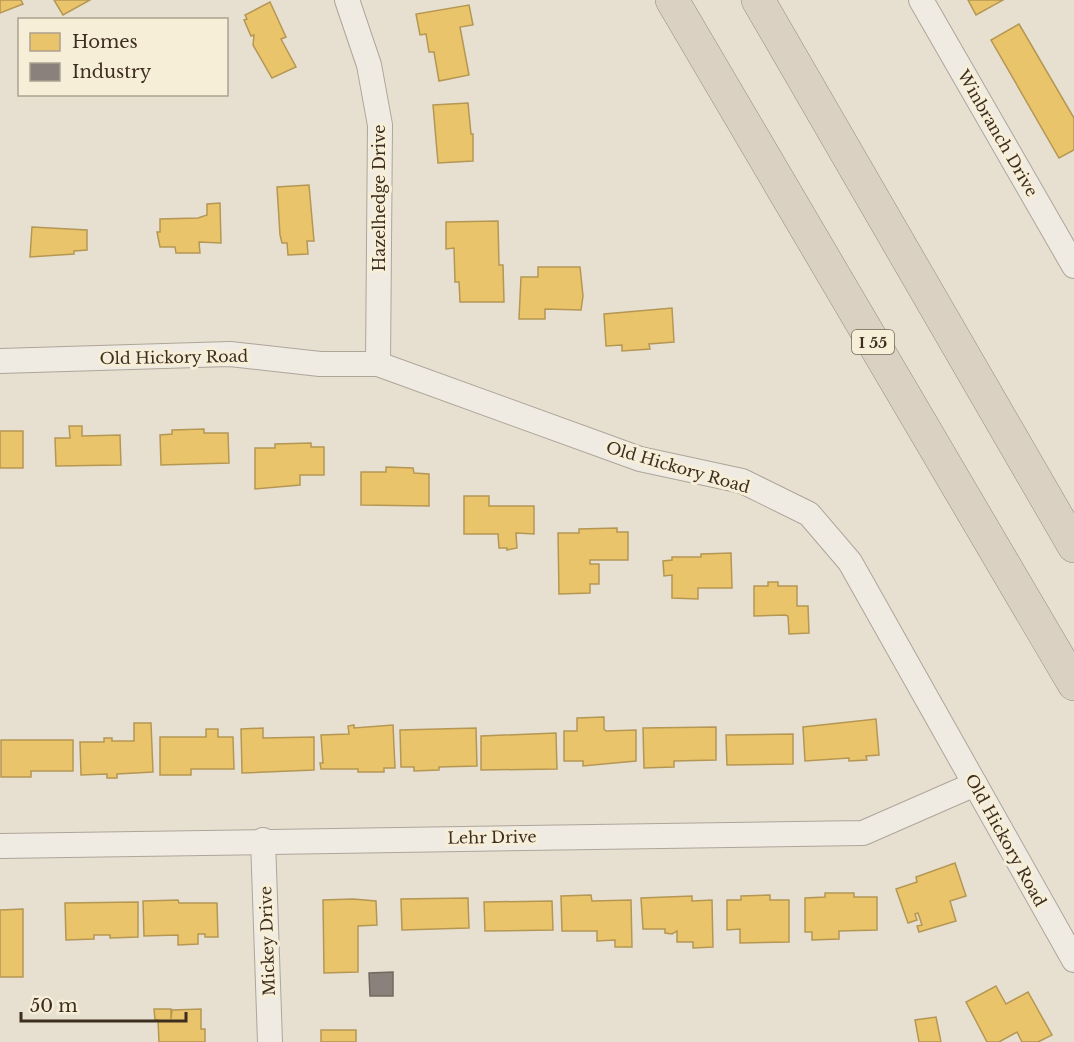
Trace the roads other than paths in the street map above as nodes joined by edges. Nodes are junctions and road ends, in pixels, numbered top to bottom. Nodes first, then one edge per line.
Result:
1 (347, 0) edge
2 (672, 0) edge
3 (758, 0) edge
4 (921, 0) edge
5 (1074, 266) edge
6 (0, 361) edge
7 (378, 364) junction
8 (1074, 546) edge
9 (1074, 684) edge
10 (975, 784) junction
11 (263, 840) junction
12 (0, 846) edge
13 (1074, 960) edge
14 (270, 1042) edge

1 - 7 street, Hazelhedge Drive
2 - 9 highway, I 55
3 - 8 highway
4 - 5 street, Winbranch Drive
6 - 7 street, Old Hickory Road
7 - 10 street, Old Hickory Road
10 - 11 street, Lehr Drive
10 - 13 street, Old Hickory Road
11 - 12 street, Lehr Drive
11 - 14 street, Mickey Drive

